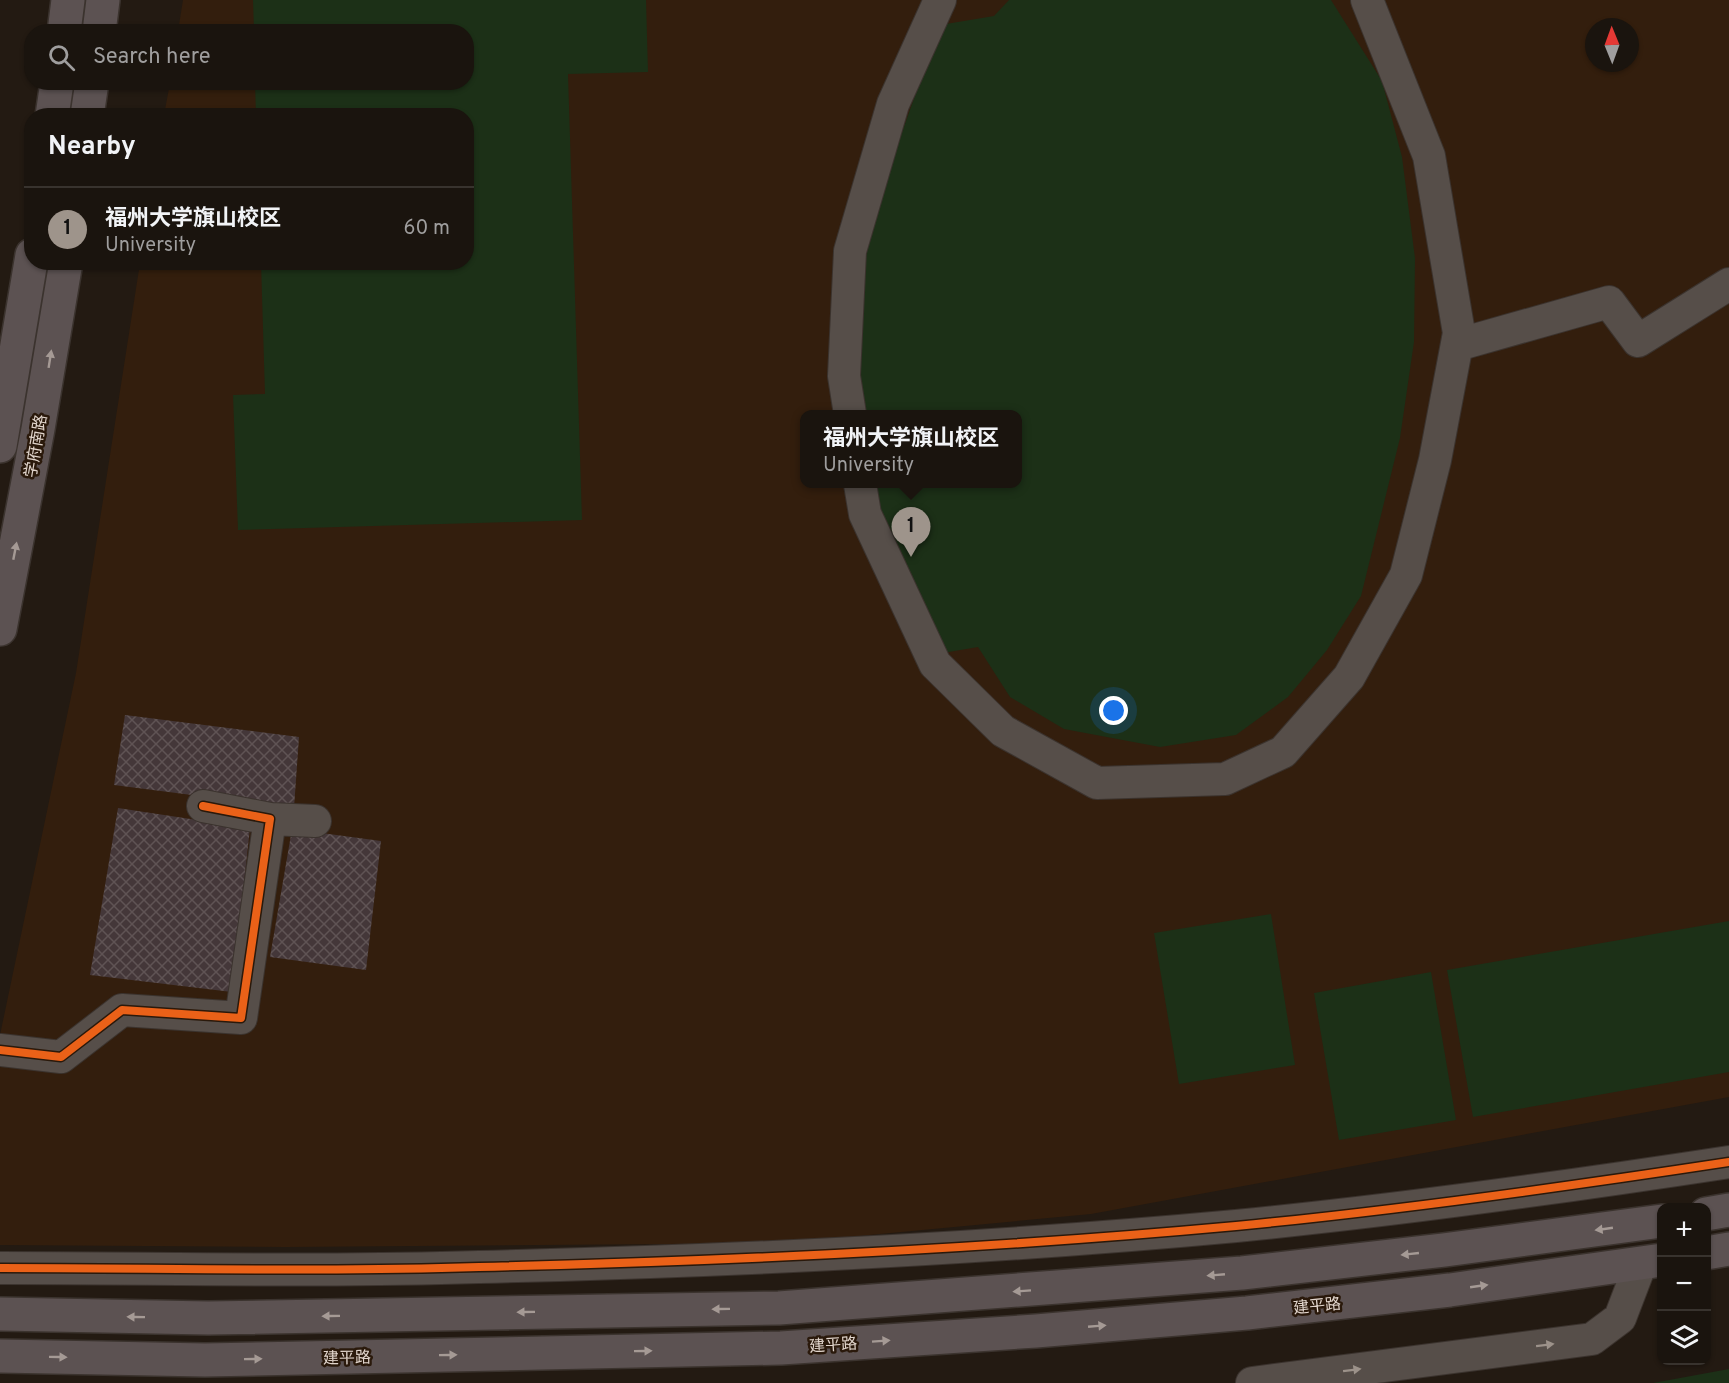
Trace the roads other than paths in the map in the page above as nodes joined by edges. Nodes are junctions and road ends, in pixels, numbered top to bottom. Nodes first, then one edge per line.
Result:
1 (68, 0) edge
2 (103, 0) edge
3 (940, 0) edge
4 (1368, 0) edge
5 (65, 24) edge
6 (100, 24) edge
7 (56, 90) edge
8 (91, 90) edge
9 (53, 108) edge
10 (88, 108) edge
11 (29, 270) edge
12 (65, 270) edge
13 (1729, 284) edge
14 (1457, 345) junction
15 (849, 410) edge
16 (1, 431) edge
17 (861, 488) edge
18 (0, 629) edge
19 (202, 806) dead end
20 (270, 819) junction
21 (315, 821) dead end
22 (0, 1050) edge
23 (1729, 1162) edge
24 (1729, 1210) edge
25 (1711, 1213) edge
26 (1657, 1222) edge
27 (1729, 1250) edge
28 (1711, 1252) edge
29 (1651, 1262) edge
30 (0, 1268) edge
31 (0, 1314) edge
32 (0, 1356) edge
33 (1252, 1383) edge

1 - 5 main road
2 - 6 main road
3 - 15 street
4 - 14 street
7 - 9 main road
8 - 10 main road
11 - 16 main road, 学府南路
18 -> 12 main road, 学府南路
13 - 14 street
14 - 17 street
19 - 20 street
20 - 21 street
20 - 22 street
23 - 30 street
24 - 25 main road
26 -> 31 main road
27 - 28 main road
32 -> 29 main road, 建平路
33 -> 29 street

